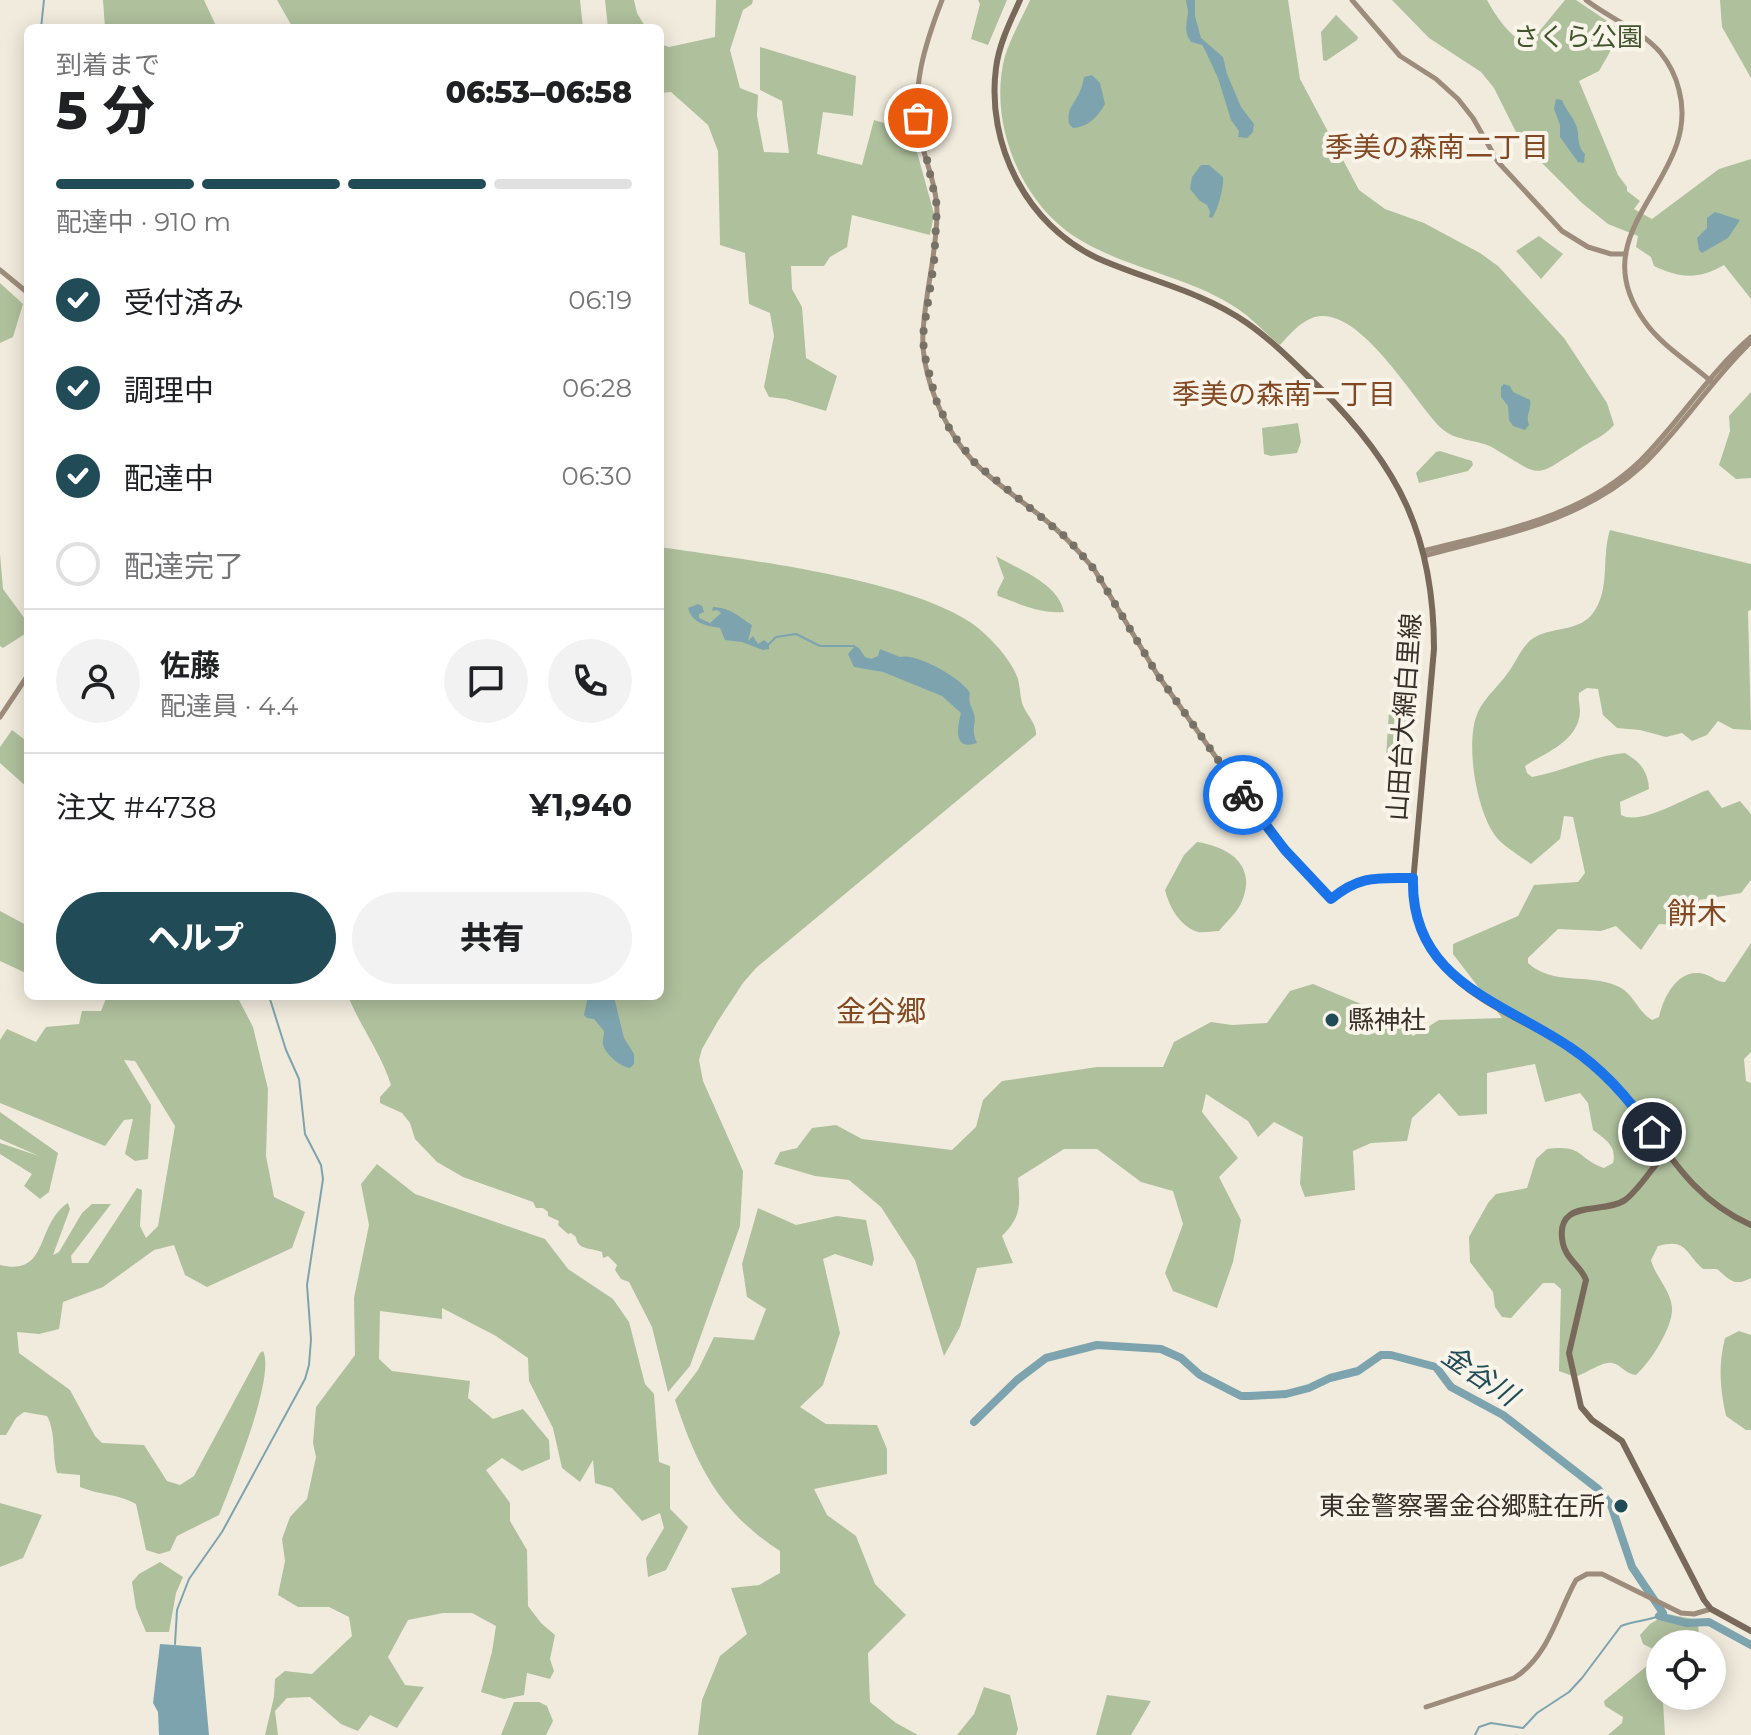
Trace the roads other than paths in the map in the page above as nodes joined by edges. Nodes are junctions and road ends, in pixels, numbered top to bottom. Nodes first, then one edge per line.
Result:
1 (942, 0) edge
2 (1020, 0) edge
3 (1352, 0) edge
4 (1586, 0) edge
5 (1626, 254) junction
6 (0, 270) edge
7 (24, 290) edge
8 (1751, 340) edge
9 (1711, 381) junction
10 (1424, 554) junction
11 (24, 681) edge
12 (0, 717) edge
13 (1413, 878) junction
14 (1667, 1153) junction
15 (1751, 1225) edge
16 (1711, 1609) junction
17 (1751, 1631) edge
18 (1426, 1707) dead end

1 - 13 street
2 - 10 main road, 山田台大網白里線
3 - 5 street
4 - 5 street
5 - 9 street
6 - 7 street
8 - 9 street
9 - 10 street
10 - 13 main road, 山田台大網白里線
11 - 12 street
13 - 14 main road, 山田台大網白里線
14 - 15 main road, 山田台大網白里線
14 - 16 main road
16 - 17 main road
16 - 18 street

